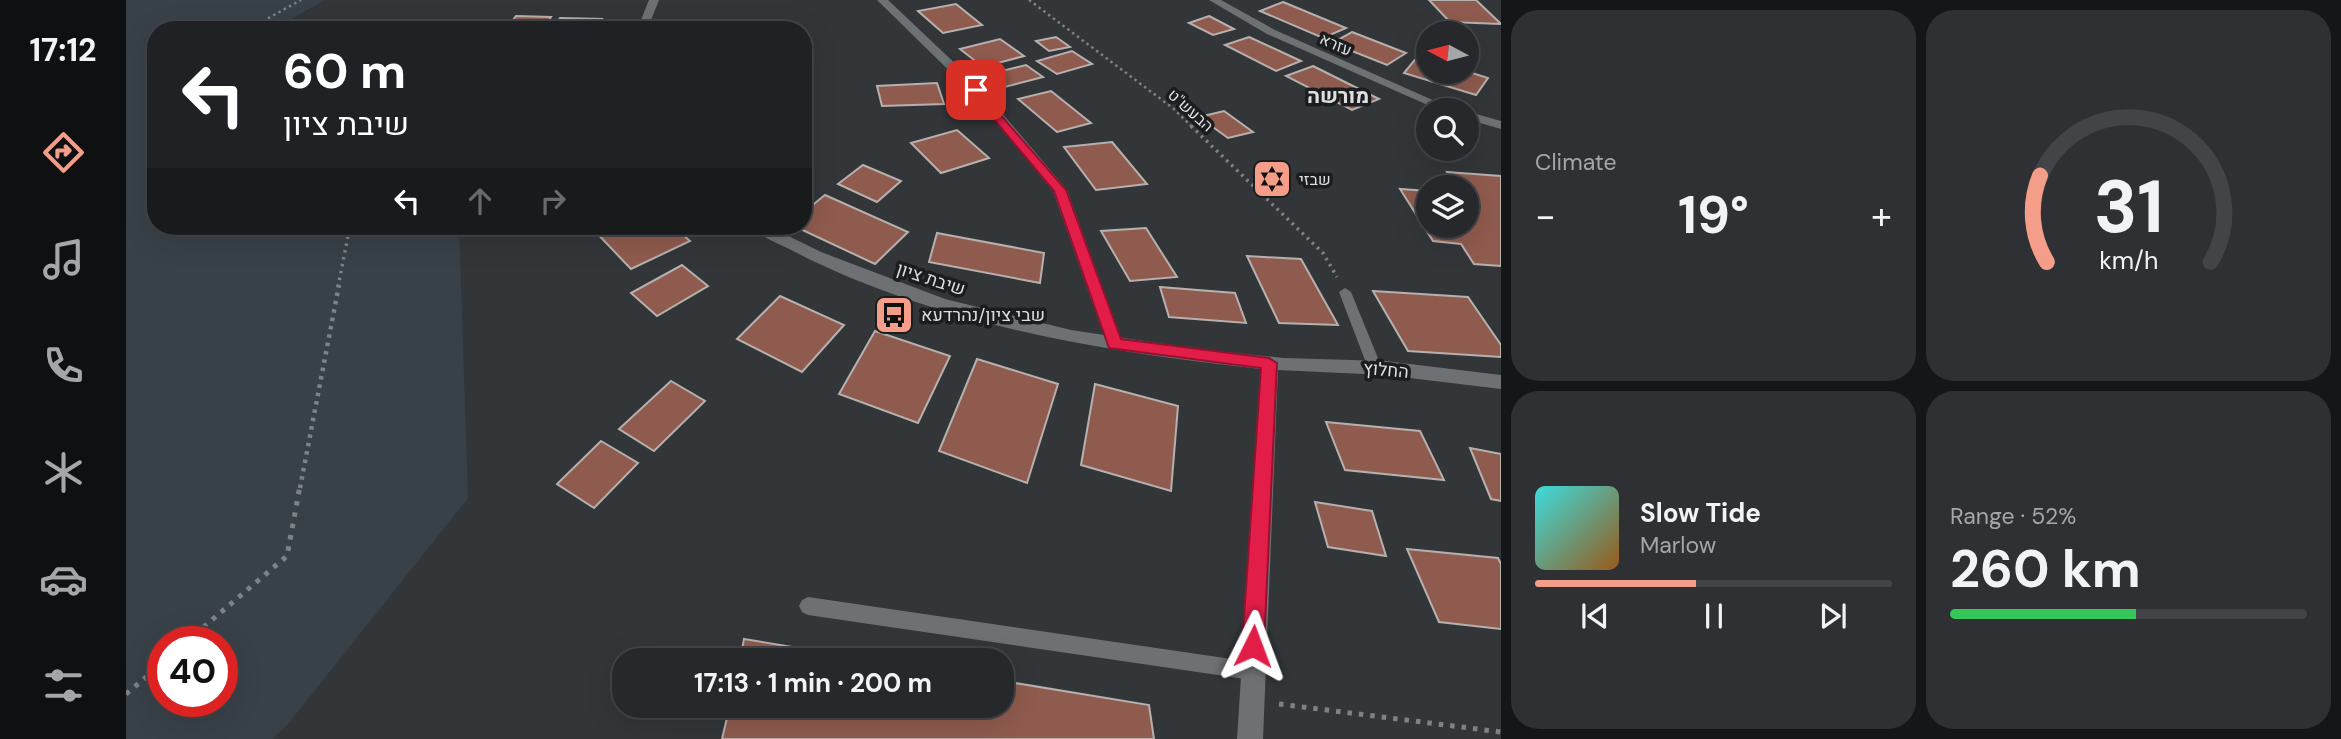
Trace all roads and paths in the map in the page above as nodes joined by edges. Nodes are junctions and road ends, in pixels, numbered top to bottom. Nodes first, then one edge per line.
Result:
1 (301, 0) edge
2 (654, 0) edge
3 (882, 0) edge
4 (1029, 0) edge
5 (1213, 0) edge
6 (263, 21) edge
7 (646, 21) edge
8 (1422, 98) edge
9 (1479, 119) edge
10 (1501, 125) edge
11 (347, 235) edge
12 (773, 235) edge
13 (1323, 253) dead end
14 (1345, 292) dead end
15 (1115, 344) junction
16 (1269, 363) junction
17 (1375, 368) junction
18 (1501, 382) edge
19 (808, 606) dead end
20 (206, 626) edge
21 (1252, 671) junction
22 (147, 676) edge
23 (126, 694) edge
24 (1251, 700) junction
25 (1501, 732) edge
26 (1250, 739) edge

1 - 6 path
2 - 7 street
3 - 15 street
4 - 13 path, הבעש"ט
5 - 8 street, עזרא
9 - 10 street
11 - 20 path
12 - 15 street, שיבת ציון
14 - 17 lane
15 - 16 street, שיבת ציון
16 - 17 street, החלוץ
16 - 21 street
17 - 18 street, החלוץ
19 - 21 lane
21 - 24 street
22 - 23 path
24 - 25 path
24 - 26 street

